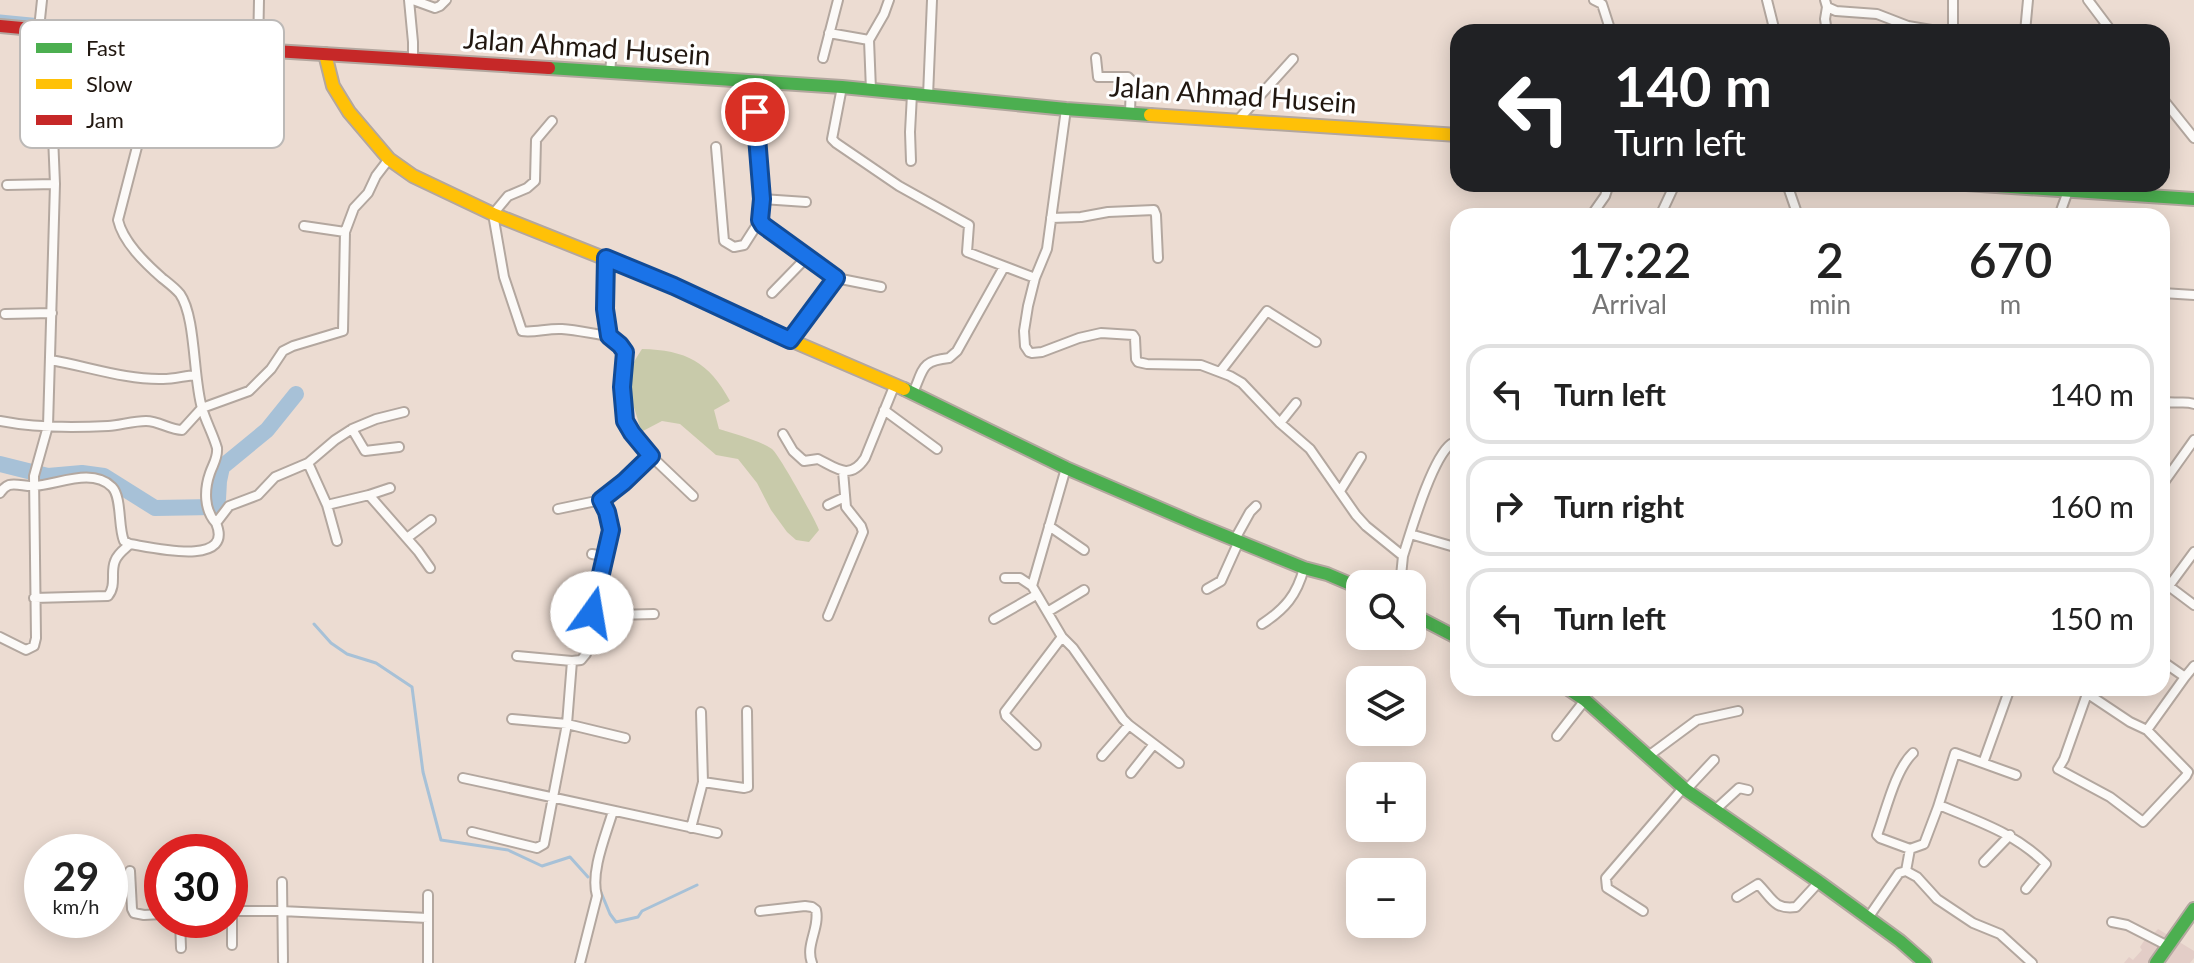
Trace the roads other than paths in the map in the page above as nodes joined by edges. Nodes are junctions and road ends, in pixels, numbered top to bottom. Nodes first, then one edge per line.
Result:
1 (42, 0) edge
2 (259, 0) edge
3 (411, 0) edge
4 (446, 0) edge
5 (838, 0) edge
6 (889, 0) edge
7 (932, 0) edge
8 (1594, 0) edge
9 (1767, 0) edge
10 (1953, 0) edge
11 (2028, 0) edge
12 (2088, 0) edge
13 (1826, 4) edge
14 (41, 20) edge
15 (259, 20) edge
16 (1608, 24) edge
17 (1773, 24) edge
18 (1826, 24) edge
19 (1903, 24) edge
20 (1953, 24) edge
21 (2026, 24) edge
22 (2106, 24) edge
23 (0, 26) edge
24 (20, 26) edge
25 (829, 33) junction
26 (869, 40) junction
27 (612, 51) dead end
28 (284, 52) edge
29 (325, 54) junction
30 (823, 58) dead end
31 (1096, 58) dead end
32 (1293, 59) dead end
33 (413, 61) junction
34 (610, 72) junction
35 (753, 82) junction
36 (842, 87) junction
37 (871, 90) junction
38 (912, 94) junction
39 (928, 96) junction
40 (2170, 108) edge
41 (1066, 109) junction
42 (1130, 113) junction
43 (1238, 120) junction
44 (552, 121) dead end
45 (1450, 134) edge
46 (2194, 138) edge
47 (716, 147) dead end
48 (54, 148) edge
49 (137, 148) edge
50 (389, 159) junction
51 (911, 161) dead end
52 (55, 184) junction
53 (7, 185) dead end
54 (2084, 192) edge
55 (762, 199) junction
56 (2194, 199) edge
57 (806, 202) dead end
58 (493, 214) junction
59 (1051, 218) junction
60 (760, 220) junction
61 (304, 226) dead end
62 (345, 232) junction
63 (606, 258) junction
64 (806, 258) junction
65 (1158, 258) dead end
66 (1004, 267) junction
67 (836, 278) junction
68 (1035, 278) junction
69 (881, 287) dead end
70 (772, 293) dead end
71 (2170, 294) edge
72 (2194, 295) edge
73 (52, 313) junction
74 (5, 314) dead end
75 (609, 336) junction
76 (790, 340) junction
77 (1316, 342) dead end
78 (50, 360) junction
79 (1220, 372) junction
80 (195, 375) junction
81 (895, 384) junction
82 (913, 393) junction
83 (1296, 403) dead end
84 (2170, 403) edge
85 (2194, 404) edge
86 (202, 408) junction
87 (884, 410) junction
88 (404, 412) dead end
89 (0, 421) edge
90 (1280, 423) junction
91 (48, 426) junction
92 (352, 429) junction
93 (783, 434) dead end
94 (2194, 440) edge
95 (1450, 445) edge
96 (399, 447) dead end
97 (937, 449) dead end
98 (651, 456) junction
99 (1361, 457) dead end
100 (308, 463) junction
101 (1066, 468) junction
102 (843, 471) junction
103 (2170, 474) edge
104 (35, 486) junction
105 (390, 488) dead end
106 (1340, 491) junction
107 (0, 493) edge
108 (369, 495) junction
109 (693, 496) dead end
110 (845, 497) junction
111 (601, 500) junction
112 (327, 505) junction
113 (828, 505) dead end
114 (1256, 506) dead end
115 (558, 509) dead end
116 (213, 519) junction
117 (431, 520) dead end
118 (1049, 526) junction
119 (1410, 534) junction
120 (407, 538) junction
121 (1237, 540) junction
122 (337, 541) dead end
123 (130, 544) junction
124 (1450, 546) edge
125 (1084, 550) dead end
126 (2194, 552) edge
127 (592, 554) dead end
128 (604, 556) junction
129 (1403, 556) junction
130 (430, 568) dead end
131 (1304, 568) junction
132 (1402, 570) edge
133 (1005, 578) dead end
134 (2170, 578) edge
135 (1346, 582) edge
136 (2170, 587) edge
137 (1207, 589) dead end
138 (1034, 590) junction
139 (1084, 590) dead end
140 (34, 598) junction
141 (2194, 605) edge
142 (1049, 611) junction
143 (592, 613) junction
144 (654, 614) dead end
145 (828, 616) dead end
146 (994, 619) dead end
147 (1426, 621) edge
148 (1262, 624) dead end
149 (1450, 634) edge
150 (0, 637) edge
151 (1062, 637) junction
152 (517, 656) dead end
153 (572, 661) junction
154 (2194, 666) edge
155 (2170, 667) edge
156 (2185, 677) junction
157 (1579, 696) edge
158 (2007, 696) edge
159 (2082, 696) edge
160 (2091, 696) edge
161 (1585, 700) junction
162 (747, 711) dead end
163 (1738, 711) dead end
164 (701, 712) dead end
165 (512, 719) dead end
166 (567, 724) junction
167 (1129, 725) junction
168 (2147, 730) junction
169 (1557, 736) dead end
170 (625, 738) dead end
171 (1154, 744) junction
172 (1036, 745) dead end
173 (1913, 753) dead end
174 (1102, 756) dead end
175 (1647, 757) junction
176 (1714, 760) dead end
177 (1179, 763) dead end
178 (1983, 763) junction
179 (1131, 773) dead end
180 (2016, 775) dead end
181 (463, 778) dead end
182 (703, 782) junction
183 (1685, 788) junction
184 (1748, 790) dead end
185 (554, 798) junction
186 (1938, 807) junction
187 (1715, 810) junction
188 (613, 811) junction
189 (691, 828) junction
190 (472, 832) dead end
191 (717, 833) dead end
192 (2010, 835) junction
193 (1910, 849) junction
194 (1984, 862) dead end
195 (130, 871) dead end
196 (1906, 871) junction
197 (282, 882) dead end
198 (1819, 882) junction
199 (2026, 889) dead end
200 (428, 895) dead end
201 (1737, 897) dead end
202 (2194, 909) edge
203 (248, 911) edge
204 (281, 911) junction
205 (760, 911) dead end
206 (1643, 911) dead end
207 (144, 915) edge
208 (428, 918) junction
209 (1868, 918) junction
210 (2112, 922) dead end
211 (181, 938) edge
212 (232, 938) edge
213 (232, 945) dead end
214 (2168, 946) junction
215 (181, 948) dead end
216 (283, 961) dead end
217 (428, 963) edge
218 (580, 963) edge
219 (812, 963) edge
220 (1925, 963) edge
221 (2032, 963) edge
222 (2156, 963) edge

1 - 14 street
2 - 15 street
3 - 4 street
3 - 33 street
5 - 25 street
6 - 26 street
7 - 39 street
8 - 16 street
9 - 17 street
10 - 20 street
11 - 21 street
12 - 22 street
13 - 18 street
13 - 19 street
23 - 24 street, Jalan Ahmad Husein
25 - 26 street
25 - 30 street
26 - 37 street
27 - 34 street
28 - 29 street, Jalan Ahmad Husein
29 - 33 street, Jalan Ahmad Husein
29 - 50 street
31 - 42 street
32 - 43 street
33 - 34 street, Jalan Ahmad Husein
34 - 35 street, Jalan Ahmad Husein
35 - 36 street, Jalan Ahmad Husein
35 - 55 street
36 - 37 street, Jalan Ahmad Husein
36 - 66 street
37 - 38 street, Jalan Ahmad Husein
38 - 39 street, Jalan Ahmad Husein
38 - 51 street
39 - 41 street, Jalan Ahmad Husein
40 - 46 street
41 - 42 street, Jalan Ahmad Husein
41 - 59 street
42 - 43 street, Jalan Ahmad Husein
43 - 45 street, Jalan Ahmad Husein
44 - 58 street
47 - 60 street
48 - 52 street
49 - 80 street
50 - 58 street
50 - 62 street
52 - 53 street
52 - 73 street
54 - 56 street
55 - 57 street
55 - 60 street
58 - 63 street
58 - 75 street
59 - 65 street
59 - 68 street
60 - 64 street
61 - 62 street
62 - 86 street
63 - 75 street
63 - 76 street
64 - 67 street
64 - 70 street
66 - 68 street
66 - 82 street
67 - 69 street
67 - 76 street
68 - 79 street
71 - 72 street
73 - 74 street
73 - 78 street
75 - 98 street
76 - 81 street
77 - 79 street
78 - 80 street
78 - 91 street
79 - 90 street
80 - 86 street
81 - 82 street
81 - 87 street
82 - 101 street
83 - 90 street
84 - 85 street
86 - 91 street
86 - 116 street
87 - 97 street
87 - 102 street
88 - 92 street
89 - 91 street
90 - 106 street
91 - 104 street
92 - 96 street
92 - 100 street
93 - 102 street
94 - 103 street
95 - 119 street
98 - 109 street
98 - 111 street
99 - 106 street
100 - 112 street
100 - 116 street
101 - 118 street
101 - 121 street
102 - 110 street
104 - 107 street
104 - 123 street
104 - 140 street
105 - 108 street
106 - 129 street
108 - 112 street
108 - 120 street
110 - 113 street
110 - 145 street
111 - 115 street
111 - 128 street
112 - 122 street
114 - 121 street
116 - 123 street
117 - 120 street
118 - 125 street
118 - 138 street
119 - 124 street
119 - 129 street
120 - 130 street
121 - 131 street
121 - 137 street
123 - 140 street
126 - 134 street
127 - 128 street
128 - 143 street
129 - 132 street
131 - 135 street
131 - 148 street
133 - 138 street
136 - 141 street
138 - 142 street
138 - 146 street
139 - 142 street
140 - 150 street
142 - 151 street
143 - 144 street
143 - 153 street
147 - 149 street
151 - 167 street
151 - 172 street
152 - 153 street
153 - 166 street
154 - 156 street
155 - 156 street
156 - 168 street
157 - 161 street
158 - 178 street
159 - 168 street
160 - 168 street
161 - 169 street
161 - 175 street
162 - 182 street
163 - 175 street
164 - 182 street
165 - 166 street
166 - 170 street
166 - 185 street
167 - 171 street
167 - 174 street
171 - 177 street
171 - 179 street
173 - 193 street
175 - 183 street
176 - 183 street
178 - 180 street
178 - 186 street
181 - 185 street
182 - 189 street
183 - 187 street
183 - 206 street
184 - 187 street
185 - 188 street
185 - 190 street
186 - 192 street
186 - 193 street
187 - 198 street
188 - 189 street
188 - 218 street
189 - 191 street
192 - 194 street
192 - 199 street
193 - 196 street
195 - 207 street
196 - 209 street
196 - 221 street
197 - 204 street
198 - 201 street
198 - 209 street
200 - 208 street
202 - 214 street
203 - 204 street
204 - 208 street
204 - 216 street
205 - 219 street
208 - 217 street
209 - 220 street
210 - 214 street
211 - 215 street
212 - 213 street
214 - 222 street

